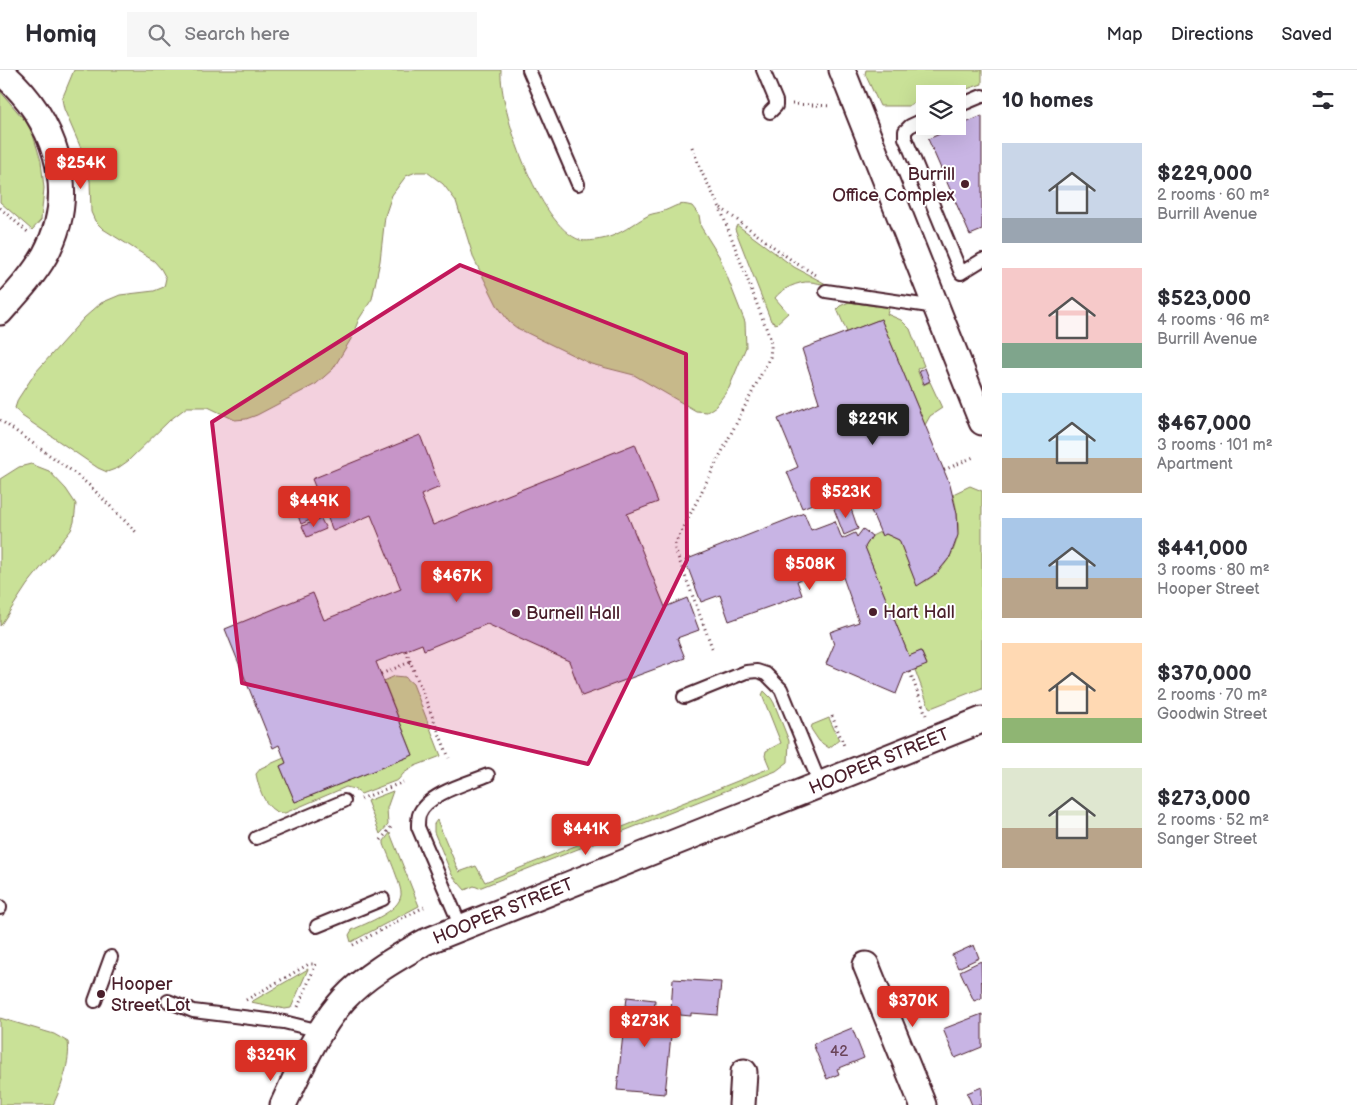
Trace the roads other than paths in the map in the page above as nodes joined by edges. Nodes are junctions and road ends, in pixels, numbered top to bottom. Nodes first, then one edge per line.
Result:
1 (529, 70) edge
2 (763, 70) edge
3 (842, 70) edge
4 (0, 72) edge
5 (982, 96) edge
6 (966, 103) edge
7 (773, 108) road end
8 (916, 124) edge
9 (578, 184) dead end
10 (982, 260) edge
11 (826, 291) dead end
12 (936, 307) junction
13 (0, 312) edge
14 (982, 422) edge
15 (684, 697) dead end
16 (982, 720) edge
17 (488, 776) dead end
18 (820, 784) junction
19 (349, 801) road end
20 (256, 838) dead end
21 (384, 900) dead end
22 (317, 926) dead end
23 (461, 927) junction
24 (111, 957) dead end
25 (866, 965) dead end
26 (95, 1001) dead end
27 (168, 1002) dead end
28 (320, 1031) junction
29 (744, 1072) dead end
30 (282, 1105) edge
31 (742, 1105) edge
32 (923, 1105) edge

1 - 9 lane
2 - 7 lane
3 - 12 street
4 - 13 street
5 - 6 lane
8 - 10 lane
11 - 12 lane
12 - 14 street
15 - 18 lane
16 - 18 street, HOOPER STREET
17 - 23 lane
18 - 23 street, HOOPER STREET
19 - 20 lane
21 - 22 lane
23 - 28 street, HOOPER STREET
24 - 26 lane
25 - 32 street
27 - 28 lane
28 - 30 street, HOOPER STREET
29 - 31 street

